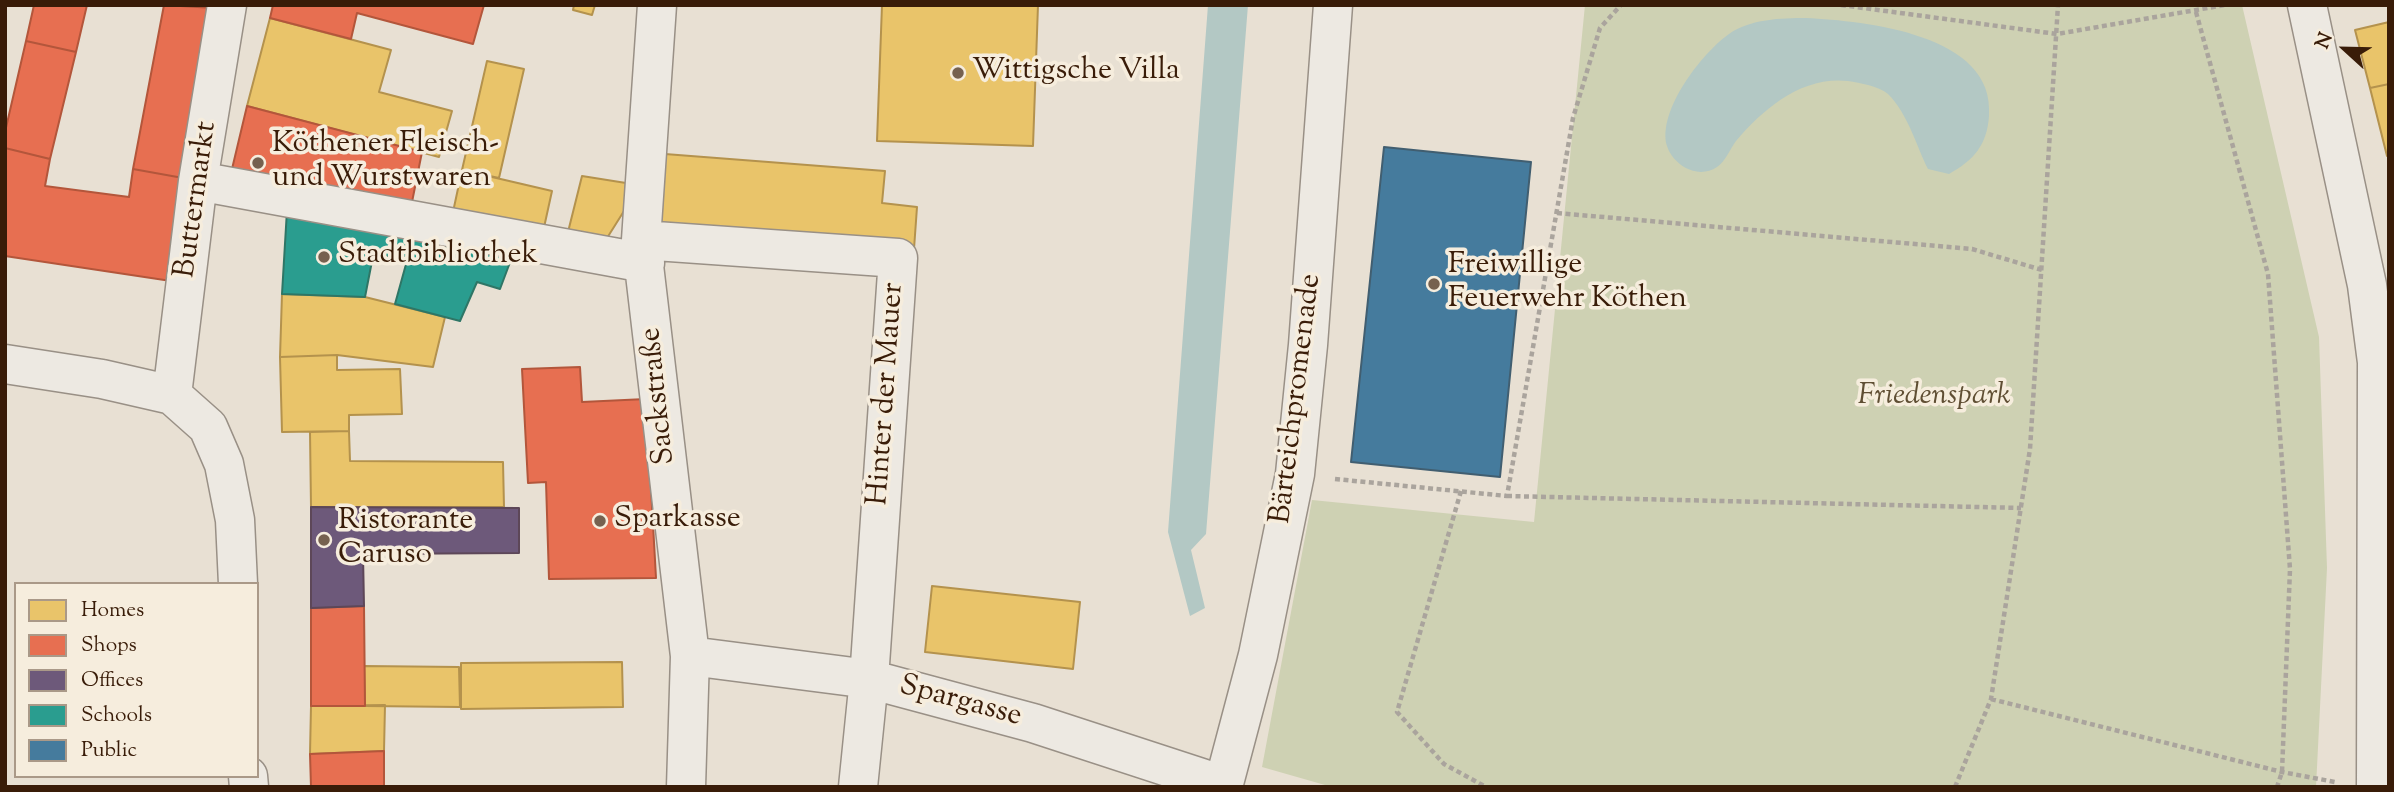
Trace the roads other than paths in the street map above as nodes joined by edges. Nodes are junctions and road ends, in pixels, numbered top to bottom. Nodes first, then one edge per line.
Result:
1 (227, 5) edge
2 (657, 5) edge
3 (1333, 5) edge
4 (2307, 5) edge
5 (198, 181) junction
6 (643, 251) junction
7 (5, 364) edge
8 (172, 395) junction
9 (238, 582) edge
10 (690, 656) junction
11 (869, 679) junction
12 (2371, 785) edge
13 (1223, 786) edge
14 (686, 787) edge
15 (858, 787) edge

1 - 5 street, Buttermarkt
2 - 6 street, Sackstraße
3 - 13 street, Bärteichpromenade
4 - 12 street
5 - 6 street
5 - 8 street, Buttermarkt
6 - 10 street, Sackstraße
6 - 11 street, Hinter der Mauer
7 - 8 street
8 - 9 street
10 - 11 street, Spargasse
10 - 14 street, Sackstraße
11 - 13 street, Spargasse
11 - 15 street, Hinter der Mauer

